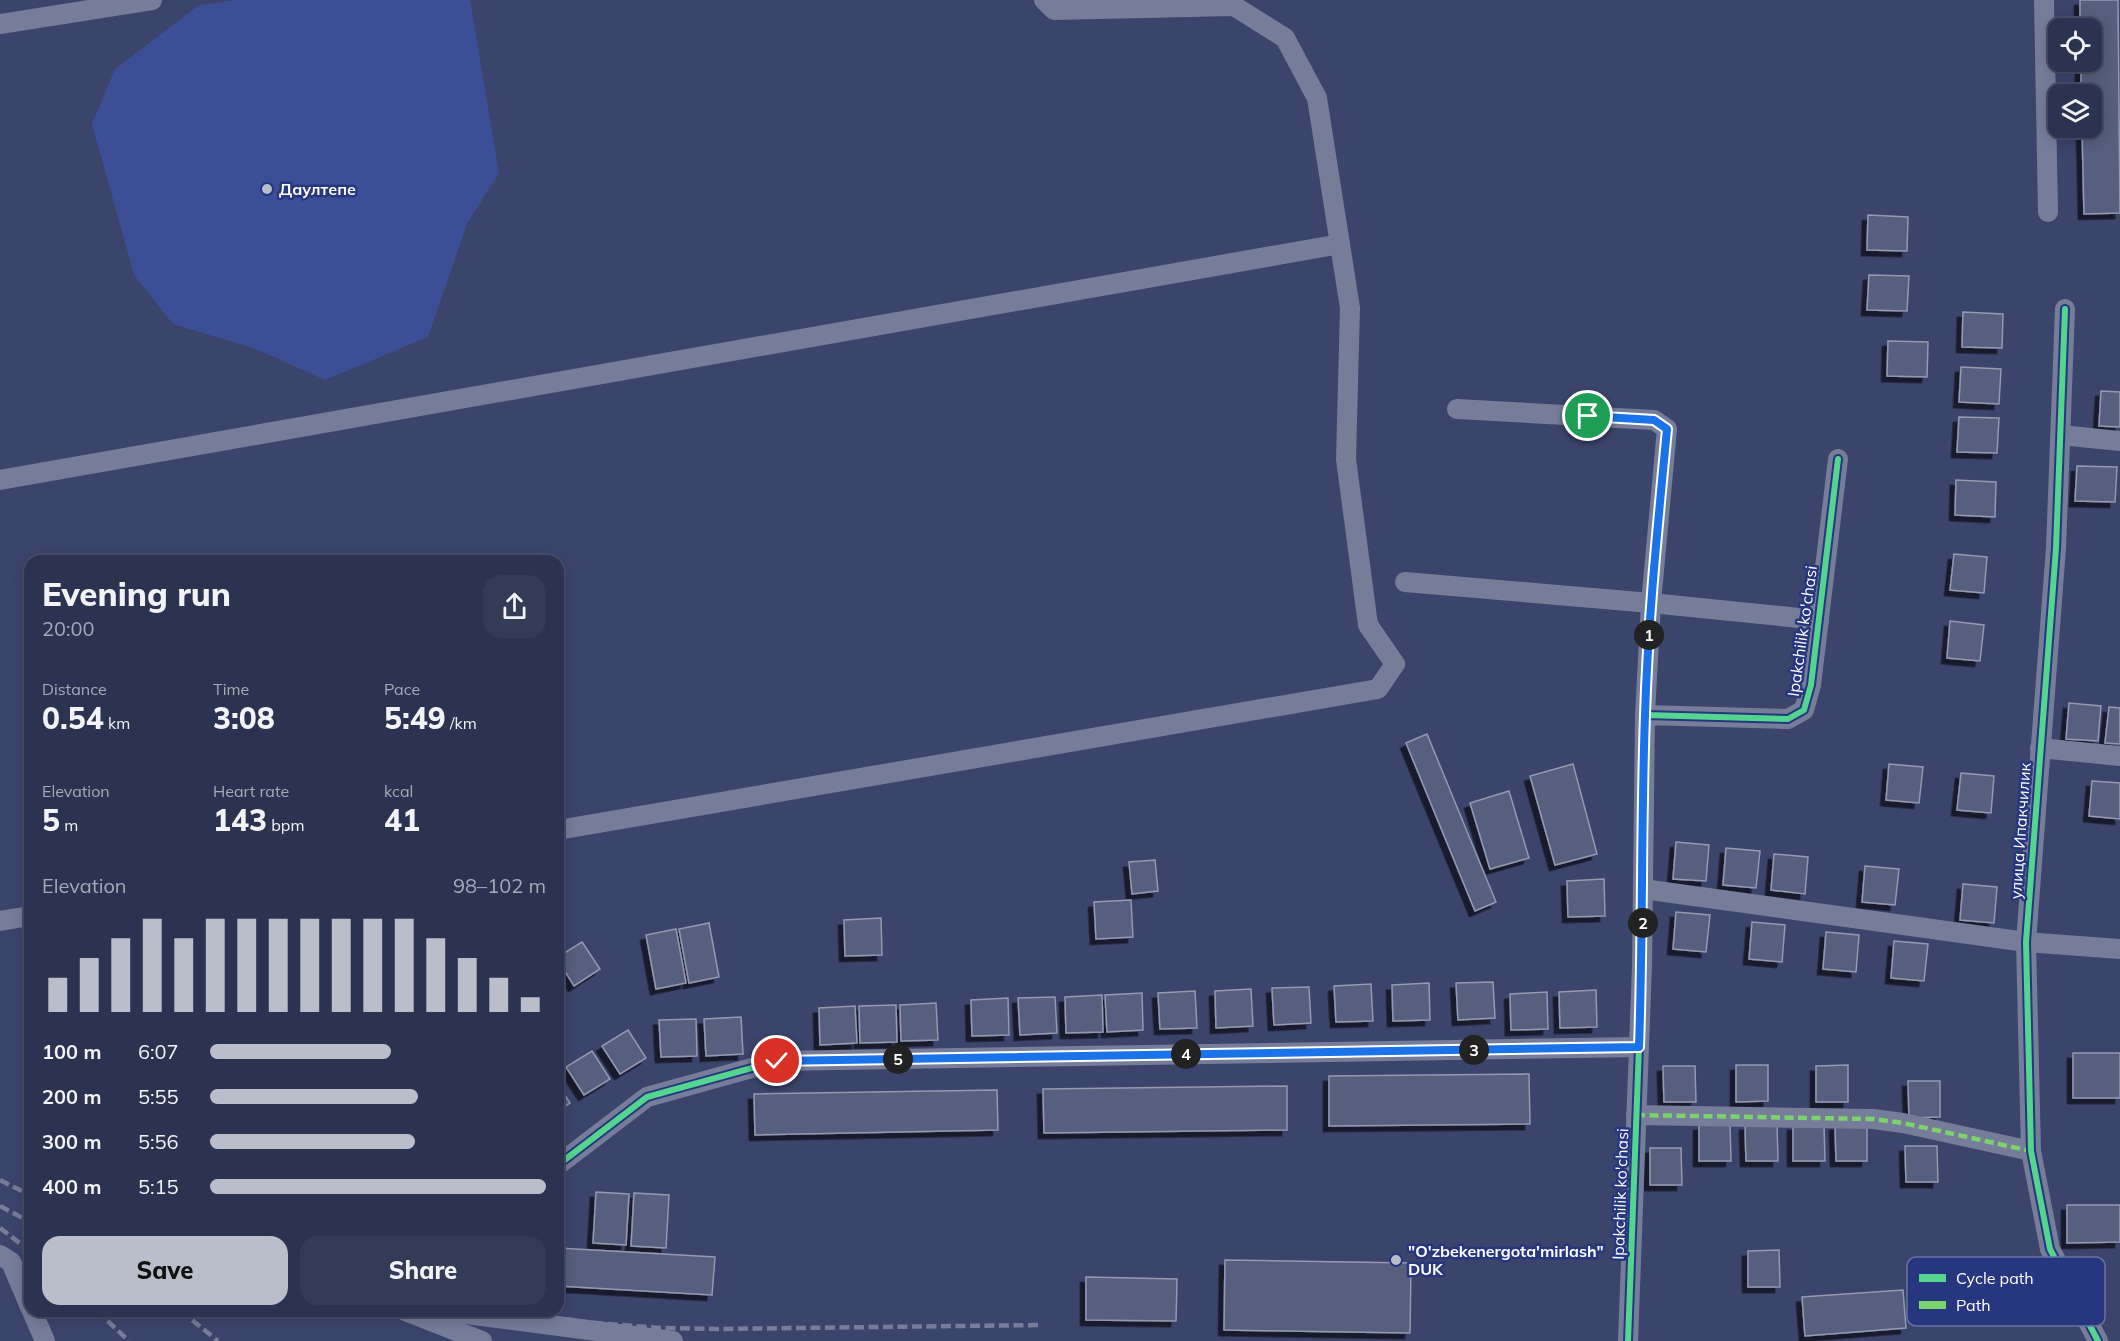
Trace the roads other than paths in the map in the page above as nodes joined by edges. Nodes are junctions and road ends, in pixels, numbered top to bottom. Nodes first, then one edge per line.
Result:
1 (152, 0) edge
2 (1044, 0) edge
3 (2044, 0) edge
4 (0, 24) edge
5 (2048, 212) dead end
6 (1340, 244) junction
7 (2065, 309) dead end
8 (1457, 409) dead end
9 (2061, 435) junction
10 (2120, 441) edge
11 (1838, 459) dead end
12 (0, 480) edge
13 (1405, 582) dead end
14 (1651, 603) junction
15 (1819, 620) junction
16 (1645, 715) junction
17 (2040, 748) junction
18 (2120, 756) edge
19 (564, 829) edge
20 (1643, 889) junction
21 (24, 917) edge
22 (0, 921) edge
23 (2026, 942) junction
24 (2120, 949) edge
25 (1639, 1047) junction
26 (1636, 1115) junction
27 (2031, 1151) junction
28 (564, 1160) edge
29 (2054, 1257) edge
30 (14, 1261) edge
31 (24, 1289) edge
32 (35, 1317) edge
33 (420, 1317) edge
34 (489, 1317) edge
35 (2090, 1326) edge
36 (45, 1341) edge
37 (482, 1341) edge
38 (674, 1341) edge
39 (1628, 1341) edge
40 (2098, 1341) edge

1 - 4 street
2 - 6 street
3 - 5 street
6 - 12 street
6 - 19 street
7 - 9 street, улица Ипакчилик
8 - 14 street
9 - 10 street
9 - 17 street, улица Ипакчилик
11 - 15 street, Ipakchilik ko'chasi
13 - 14 street
14 - 15 street
14 - 16 street
15 - 16 street, Ipakchilik ko'chasi
16 - 20 street, Ipakchilik ko'chasi
17 - 18 street
17 - 23 street, улица Ипакчилик
20 - 23 street
20 - 25 street, Ipakchilik ko'chasi
21 - 22 street
23 - 24 street
23 - 27 street, улица Ипакчилик
25 - 26 street, Ipakchilik ko'chasi
25 - 28 street
26 - 27 street, Ipakchilik ko'chasi
26 - 39 street, Ipakchilik ko'chasi
27 - 29 street, улица Ипакчилик
30 - 31 street
32 - 36 street
33 - 37 street
34 - 38 street
35 - 40 street, улица Ипакчилик

